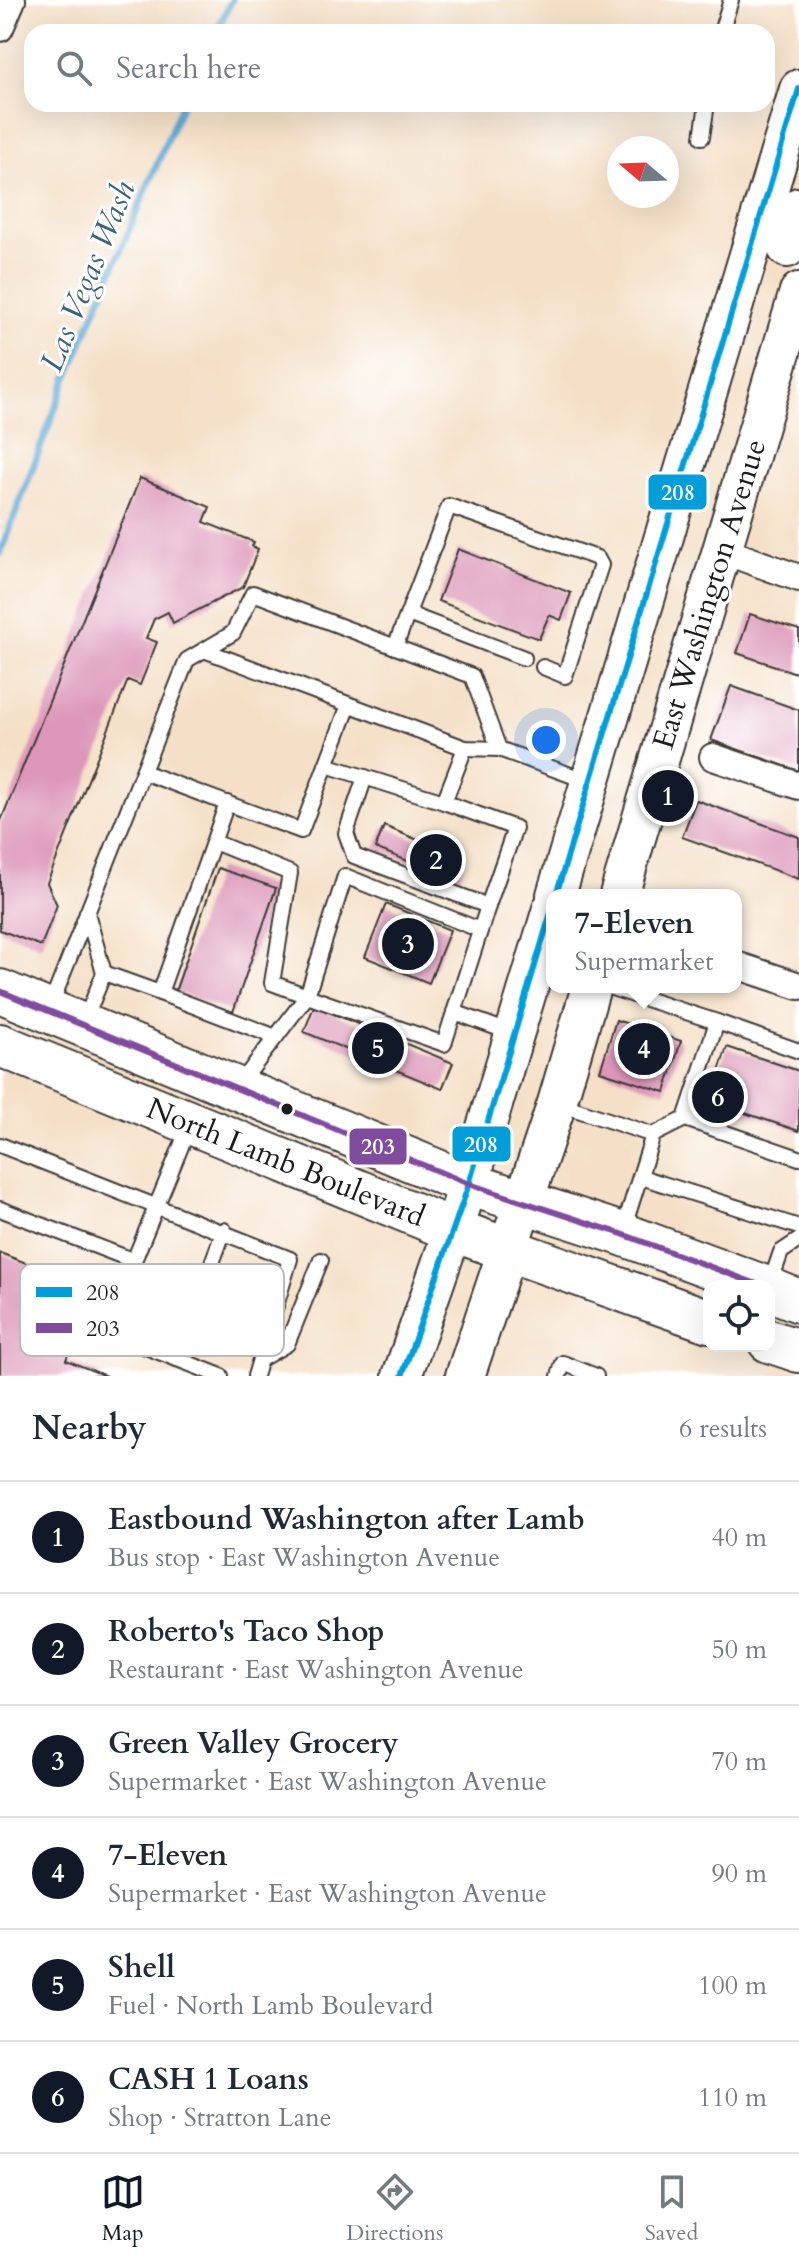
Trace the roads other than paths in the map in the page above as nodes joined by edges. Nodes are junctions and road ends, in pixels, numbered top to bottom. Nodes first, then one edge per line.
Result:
1 (12, 0) edge
2 (731, 0) edge
3 (724, 24) edge
4 (0, 28) edge
5 (799, 89) edge
6 (706, 112) edge
7 (702, 137) dead end
8 (799, 207) edge
9 (780, 245) edge
10 (799, 292) edge
11 (721, 550) junction
12 (799, 578) edge
13 (408, 614) junction
14 (395, 647) junction
15 (204, 650) junction
16 (524, 658) dead end
17 (543, 667) dead end
18 (349, 705) junction
19 (465, 748) junction
20 (499, 749) junction
21 (713, 757) dead end
22 (326, 765) junction
23 (143, 772) junction
24 (365, 777) junction
25 (590, 782) junction
26 (799, 786) edge
27 (444, 802) junction
28 (227, 803) junction
29 (214, 842) junction
30 (558, 889) edge
31 (621, 889) edge
32 (488, 906) junction
33 (87, 913) junction
34 (546, 929) edge
35 (480, 930) junction
36 (742, 967) edge
37 (104, 973) junction
38 (799, 986) edge
39 (0, 991) edge
40 (160, 993) junction
41 (589, 993) edge
42 (628, 993) edge
43 (307, 996) junction
44 (454, 1012) junction
45 (66, 1018) junction
46 (0, 1021) edge
47 (717, 1022) junction
48 (514, 1034) junction
49 (276, 1037) junction
50 (0, 1045) edge
51 (799, 1051) edge
52 (237, 1088) junction
53 (557, 1103) junction
54 (685, 1119) junction
55 (190, 1123) junction
56 (653, 1135) junction
57 (0, 1145) edge
58 (799, 1158) edge
59 (641, 1177) junction
60 (469, 1184) junction
61 (524, 1202) junction
62 (156, 1204) junction
63 (0, 1209) edge
64 (799, 1227) edge
65 (224, 1230) junction
66 (453, 1230) junction
67 (622, 1234) junction
68 (799, 1240) edge
69 (508, 1251) junction
70 (132, 1260) junction
71 (321, 1260) dead end
72 (130, 1264) edge
73 (212, 1264) edge
74 (284, 1280) edge
75 (746, 1280) edge
76 (772, 1280) edge
77 (775, 1291) edge
78 (799, 1301) edge
79 (703, 1319) edge
80 (775, 1343) edge
81 (284, 1346) edge
82 (799, 1351) edge
83 (169, 1356) edge
84 (178, 1356) edge
85 (262, 1356) edge
86 (266, 1356) edge
87 (177, 1359) junction
88 (261, 1359) junction
89 (221, 1376) edge
90 (255, 1376) edge
91 (402, 1376) edge
92 (465, 1376) edge
93 (559, 1376) edge
94 (596, 1376) edge

1 - 4 street
2 - 3 lane
5 - 9 main road, East Washington Avenue
6 - 7 lane
8 - 9 main road
9 - 25 main road, East Washington Avenue
10 - 11 main road, East Washington Avenue
11 - 12 street
11 - 31 main road, East Washington Avenue
13 - 14 lane
13 - 16 lane
13 - 17 lane
14 - 15 lane
14 - 20 lane
15 - 18 lane
15 - 23 lane
18 - 19 lane
18 - 22 lane
19 - 20 lane
19 - 27 lane
20 - 25 lane
21 - 26 street
22 - 24 lane
22 - 28 lane
23 - 28 lane
23 - 33 lane
24 - 27 lane
24 - 32 lane
25 - 30 main road, East Washington Avenue
27 - 32 lane
28 - 29 lane
29 - 40 lane
29 - 43 lane
32 - 35 lane
33 - 37 lane
33 - 45 lane
34 - 48 main road
35 - 43 lane
35 - 44 lane
36 - 38 street
37 - 40 lane
37 - 45 lane
39 - 45 main road, North Lamb Boulevard
40 - 49 lane
41 - 53 main road
42 - 47 lane
43 - 44 lane
43 - 49 lane
44 - 48 lane
45 - 46 main road
45 - 52 main road, North Lamb Boulevard
47 - 51 lane
47 - 54 lane
48 - 60 main road
49 - 52 lane
50 - 55 main road, North Lamb Boulevard
52 - 60 main road, North Lamb Boulevard
53 - 56 lane
53 - 61 main road
54 - 56 lane
54 - 58 lane
55 - 62 lane
55 - 66 main road, North Lamb Boulevard
56 - 59 lane
57 - 62 lane
59 - 64 lane
59 - 67 lane
60 - 61 main road, North Lamb Boulevard
60 - 66 main road
61 - 67 main road, North Lamb Boulevard
61 - 69 main road
62 - 65 lane
62 - 70 lane
63 - 70 lane
65 - 73 lane
65 - 74 lane
66 - 69 main road, North Lamb Boulevard
66 - 91 main road
67 - 75 main road, North Lamb Boulevard
68 - 76 lane
69 - 79 main road, North Lamb Boulevard
69 - 92 main road
70 - 72 lane
71 - 81 lane
77 - 78 main road
80 - 82 main road
83 - 87 lane
84 - 87 lane
85 - 88 lane
86 - 88 lane
87 - 89 lane
88 - 90 lane
93 - 94 lane

